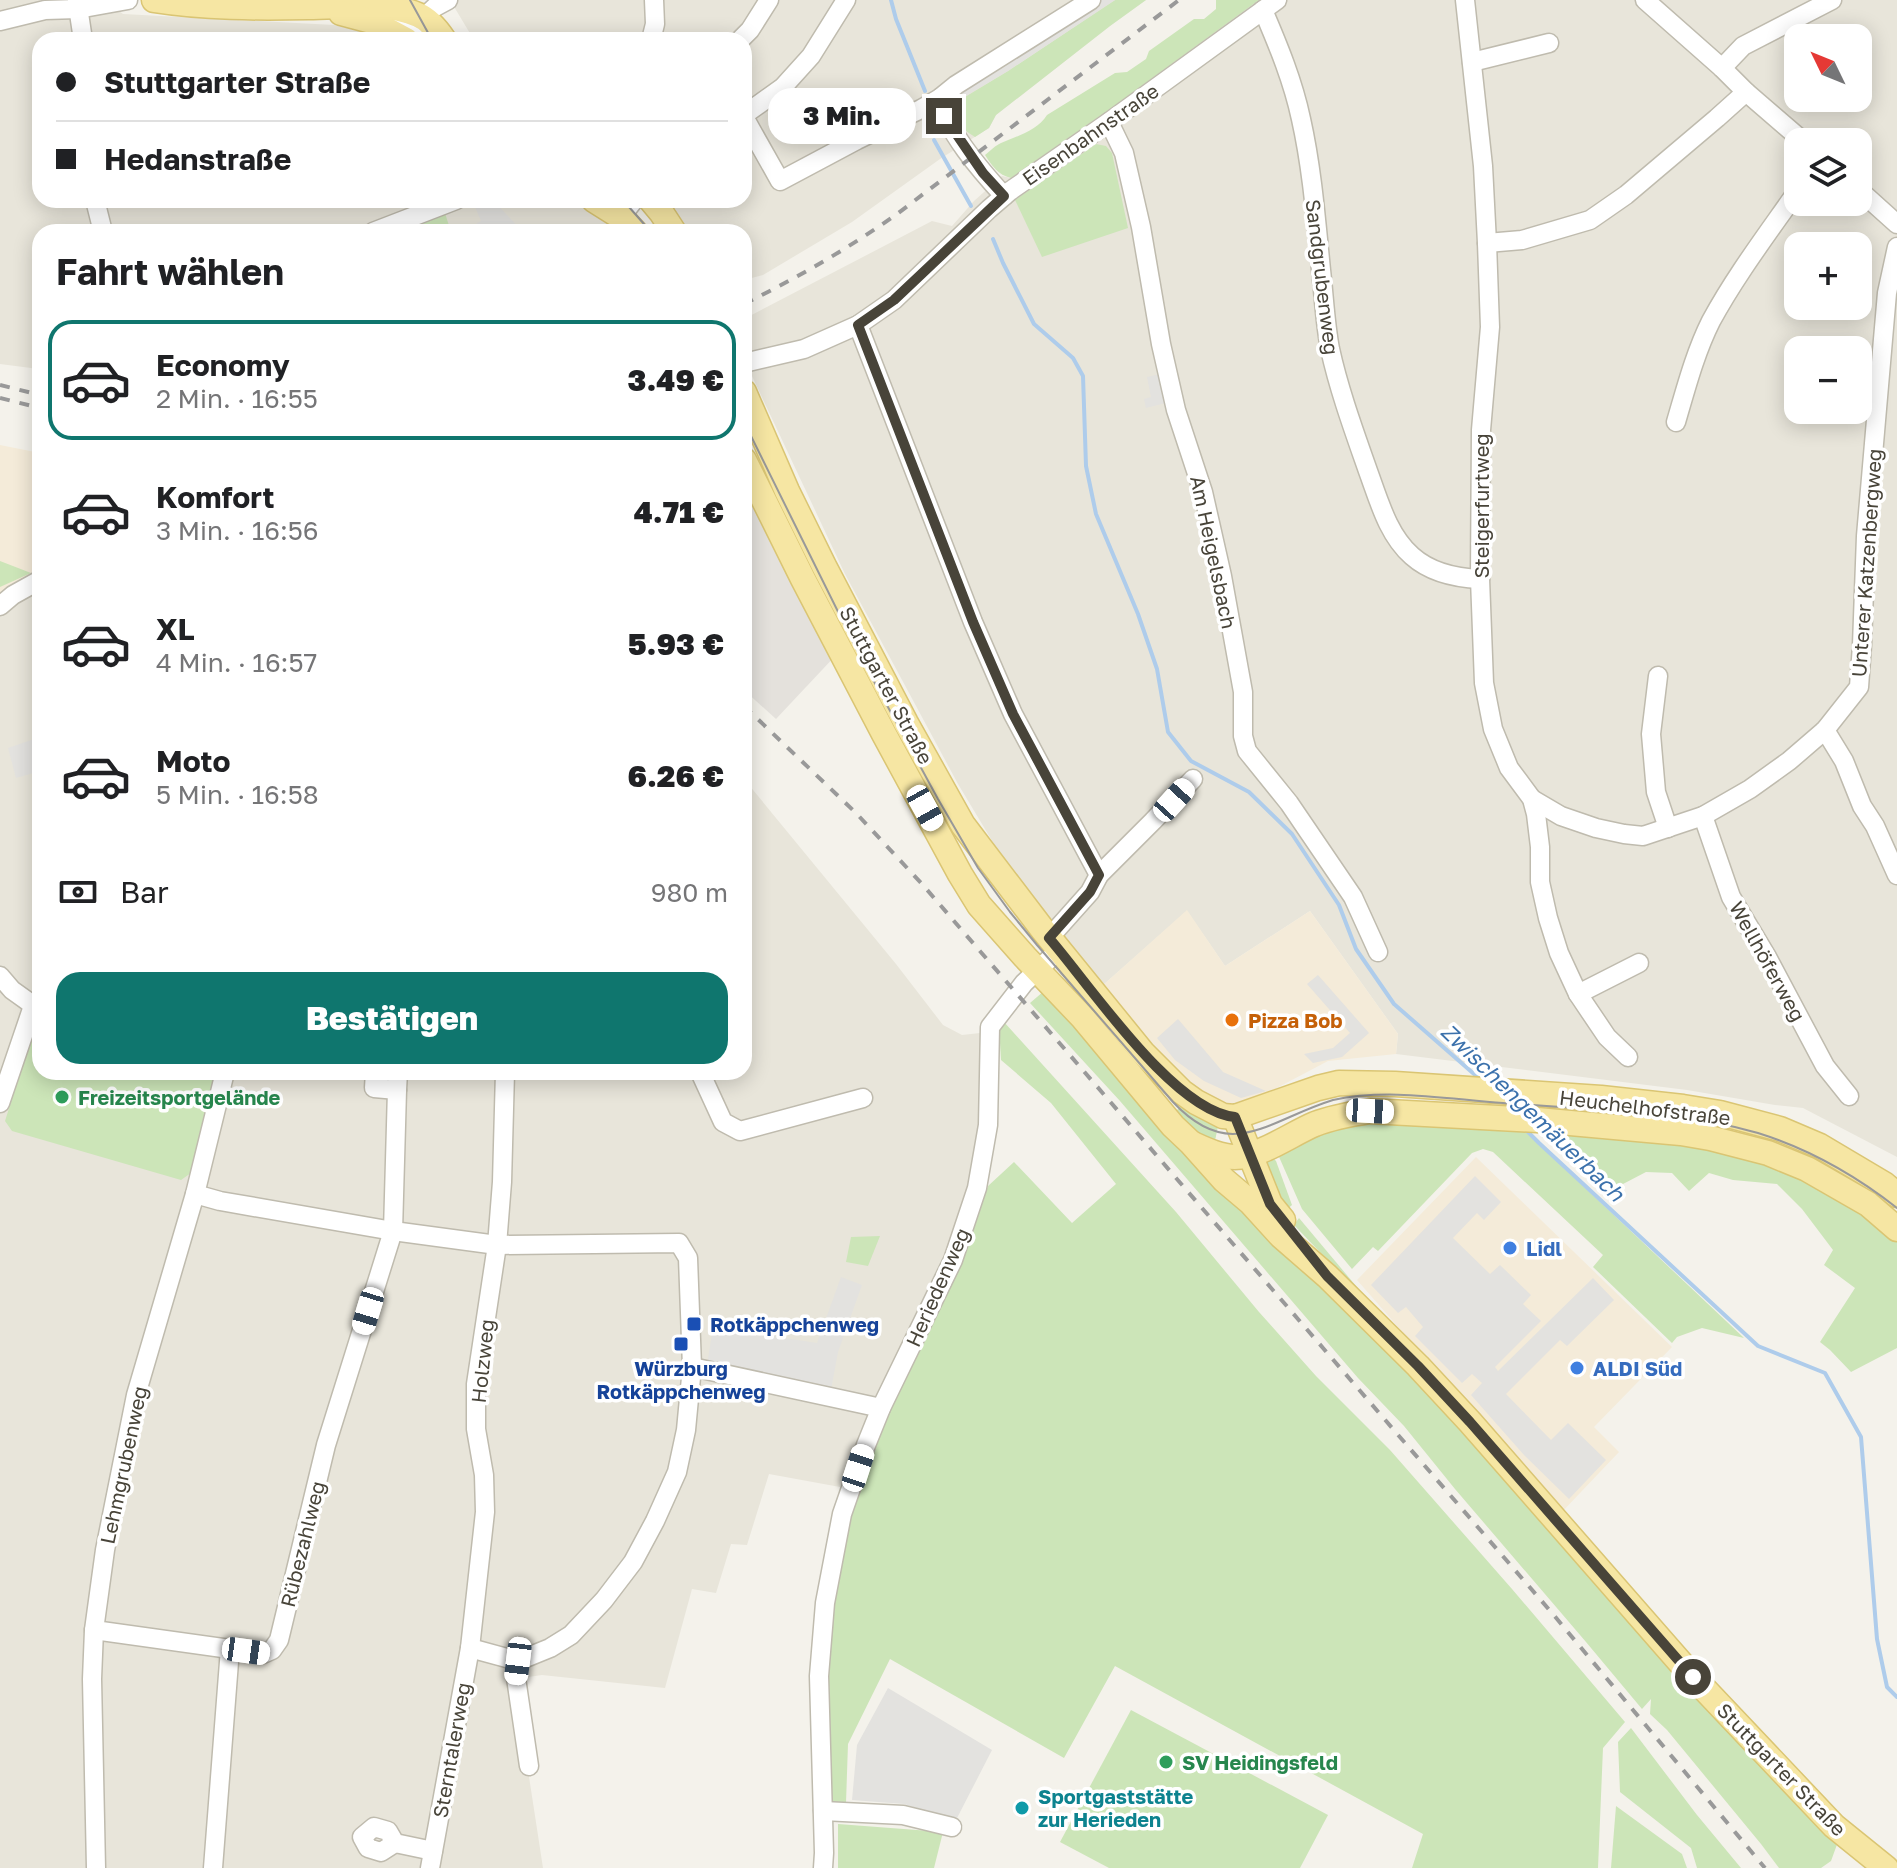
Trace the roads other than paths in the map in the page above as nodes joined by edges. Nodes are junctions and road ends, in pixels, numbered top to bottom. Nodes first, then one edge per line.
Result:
1 (128, 0) edge
2 (154, 0) edge
3 (448, 0) edge
4 (654, 0) edge
5 (769, 0) edge
6 (846, 0) edge
7 (1090, 0) edge
8 (1465, 0) edge
9 (1645, 0) edge
10 (1832, 0) edge
11 (386, 3) edge
12 (78, 4) edge
13 (1270, 5) edge
14 (315, 7) junction
15 (423, 18) junction
16 (0, 21) edge
17 (82, 32) edge
18 (391, 32) edge
19 (400, 32) edge
20 (410, 32) edge
21 (436, 32) edge
22 (653, 32) edge
23 (748, 32) edge
24 (1549, 43) dead end
25 (1472, 62) junction
26 (1722, 68) junction
27 (1746, 92) junction
28 (940, 98) junction
29 (752, 110) edge
30 (1109, 122) junction
31 (1788, 128) edge
32 (752, 130) edge
33 (1004, 196) junction
34 (1872, 202) edge
35 (435, 208) edge
36 (1784, 210) edge
37 (394, 224) edge
38 (1897, 224) edge
39 (1487, 243) junction
40 (1897, 247) edge
41 (858, 325) junction
42 (752, 361) edge
43 (752, 410) edge
44 (1676, 422) dead end
45 (752, 476) edge
46 (1480, 579) junction
47 (32, 584) edge
48 (0, 606) edge
49 (1658, 676) dead end
50 (1825, 730) junction
51 (1193, 779) dead end
52 (1532, 799) junction
53 (1703, 816) junction
54 (1668, 828) junction
55 (1099, 875) junction
56 (1897, 875) edge
57 (1054, 944) junction
58 (1378, 952) dead end
59 (1639, 963) dead end
60 (1037, 970) junction
61 (0, 976) edge
62 (1578, 994) junction
63 (32, 1005) edge
64 (32, 1019) edge
65 (1628, 1057) dead end
66 (223, 1080) edge
67 (374, 1080) edge
68 (505, 1080) edge
69 (704, 1080) edge
70 (397, 1081) edge
71 (1849, 1096) dead end
72 (863, 1098) dead end
73 (0, 1103) edge
74 (1235, 1117) junction
75 (1191, 1143) junction
76 (1242, 1156) junction
77 (195, 1194) junction
78 (1897, 1195) edge
79 (1250, 1202) junction
80 (1897, 1229) edge
81 (393, 1231) junction
82 (497, 1245) junction
83 (1327, 1276) junction
84 (692, 1367) junction
85 (881, 1408) junction
86 (94, 1630) junction
87 (470, 1648) junction
88 (230, 1649) junction
89 (518, 1661) junction
90 (529, 1766) dead end
91 (823, 1811) junction
92 (952, 1827) dead end
93 (395, 1843) dead end
94 (432, 1860) edge
95 (96, 1868) edge
96 (213, 1868) edge
97 (823, 1868) edge
98 (1886, 1868) edge

1 - 12 street
2 - 14 main road
3 - 15 street
4 - 22 street
5 - 23 street
6 - 29 street
7 - 28 street
8 - 25 street, Steigerfurtweg
9 - 26 street
10 - 26 street
11 - 14 main road
11 - 15 main road
11 - 19 street
12 - 16 street
12 - 17 street
13 - 30 street, Eisenbahnstraße
13 - 46 street, Sandgrubenweg
14 - 18 main road
15 - 20 street
15 - 21 main road
24 - 25 street
25 - 39 street, Steigerfurtweg
26 - 27 street
27 - 31 street
27 - 39 street
28 - 32 street
28 - 33 street
30 - 33 street, Eisenbahnstraße
30 - 58 street, Am Heigelsbach
33 - 41 street, Eisenbahnstraße
34 - 38 street
35 - 37 street
36 - 44 street
39 - 46 street, Steigerfurtweg
40 - 50 street, Unterer Katzenbergweg
41 - 42 street, Eisenbahnstraße
41 - 55 street
43 - 57 main road, Stuttgarter Straße
45 - 60 main road, Stuttgarter Straße
46 - 52 street, Steigerfurtweg
47 - 48 street
49 - 54 street
50 - 53 street, Unterer Katzenbergweg
50 - 56 street
51 - 55 street, Heriedenweg
52 - 54 street, Unterer Katzenbergweg
52 - 62 street, Steigerfurtweg
53 - 54 street, Unterer Katzenbergweg
53 - 71 street, Wellhöferweg
55 - 57 street, Heriedenweg
57 - 60 street, Heriedenweg
57 - 74 main road, Stuttgarter Straße
59 - 62 street
60 - 75 main road, Stuttgarter Straße
60 - 85 street, Heriedenweg
61 - 63 street
62 - 65 street, Steigerfurtweg
64 - 73 street
66 - 77 street, Lehmgrubenweg
67 - 70 street
68 - 82 street, Holzweg
69 - 72 street
70 - 81 street, Rübezahlweg
74 - 76 main road, Stuttgarter Straße
74 - 78 main road, Heuchelhofstraße
75 - 76 main road, Stuttgarter Straße
75 - 79 main road, Stuttgarter Straße
76 - 79 main road, Stuttgarter Straße
76 - 80 main road, Heuchelhofstraße
76 - 83 main road, Stuttgarter Straße
77 - 81 street
77 - 86 street, Lehmgrubenweg
79 - 83 main road, Stuttgarter Straße
81 - 82 street
81 - 88 street, Rübezahlweg
82 - 84 street
82 - 87 street, Holzweg
83 - 98 main road, Stuttgarter Straße
84 - 85 street
84 - 89 street
85 - 91 street, Heriedenweg
86 - 88 street, Rübezahlweg
86 - 95 street, Lehmgrubenweg
87 - 89 street
87 - 94 street, Sterntalerweg
88 - 96 street
89 - 90 street
91 - 92 street
91 - 97 street, Heriedenweg
93 - 94 street, Sterntalerweg

